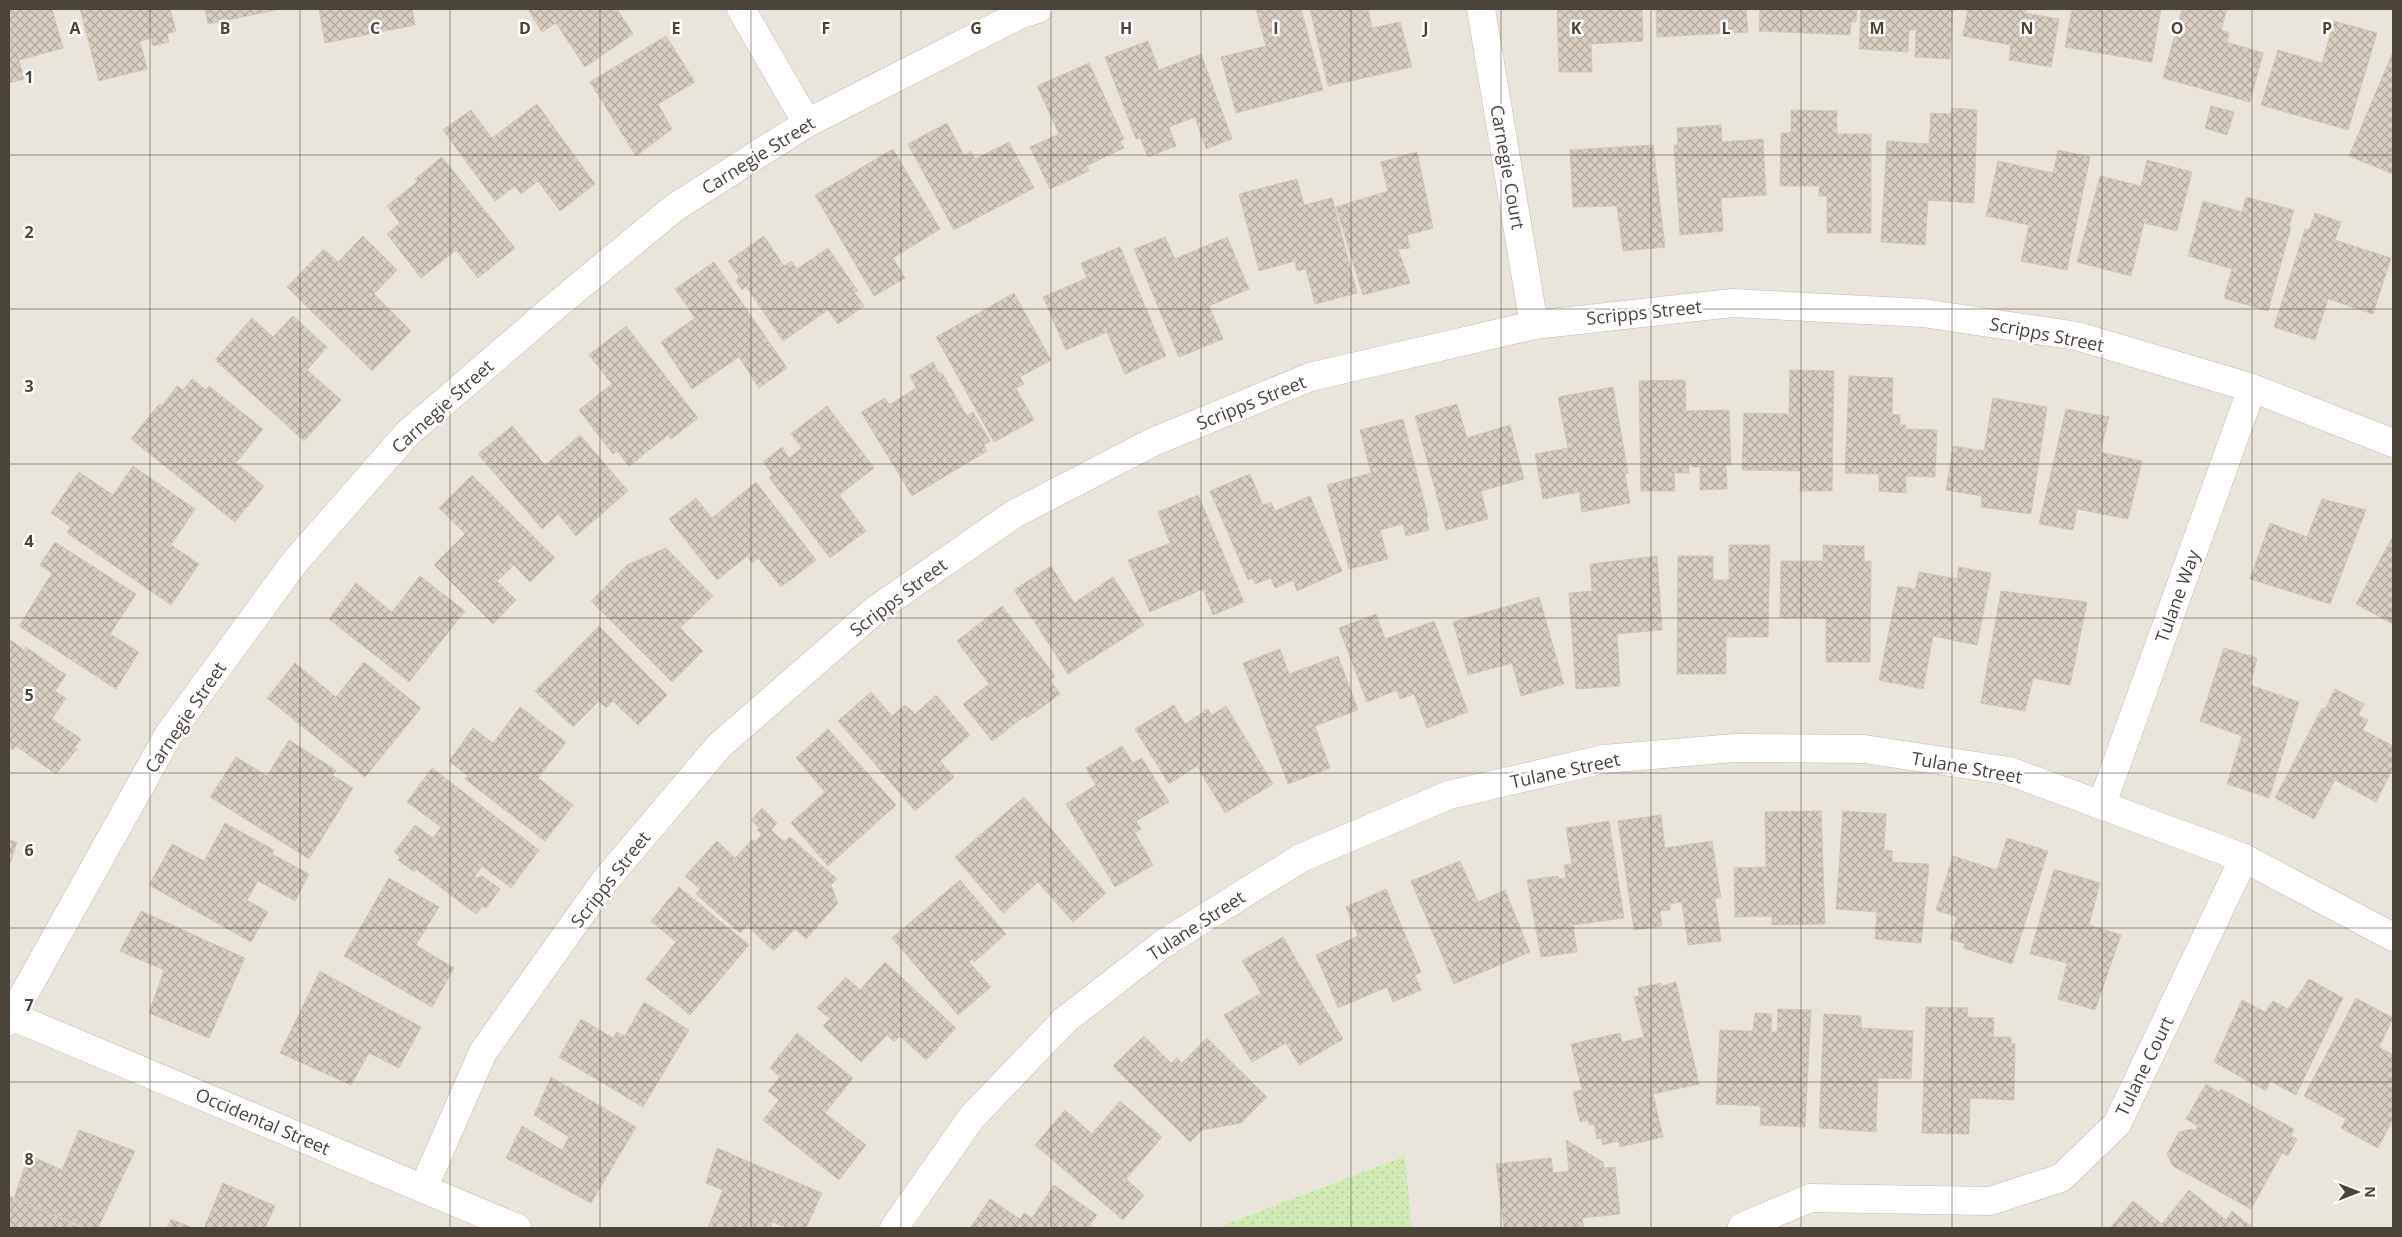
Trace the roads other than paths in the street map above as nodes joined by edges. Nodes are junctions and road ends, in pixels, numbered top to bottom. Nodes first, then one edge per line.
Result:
1 (741, 9) edge
2 (1038, 9) edge
3 (1481, 9) edge
4 (807, 123) junction
5 (1534, 324) junction
6 (2252, 388) junction
7 (2393, 443) edge
8 (2102, 804) junction
9 (2244, 858) junction
10 (2393, 937) edge
11 (9, 1017) edge
12 (423, 1188) junction
13 (1742, 1227) edge
14 (517, 1228) edge
15 (894, 1228) edge

1 - 4 street
2 - 4 street, Carnegie Street
3 - 5 street, Carnegie Court
4 - 11 street, Carnegie Street
5 - 6 street, Scripps Street
5 - 12 street, Scripps Street
6 - 7 street, Scripps Street
6 - 8 street, Tulane Way
8 - 9 street, Tulane Street
8 - 15 street, Tulane Street
9 - 10 street, Tulane Street
9 - 13 street, Tulane Court
11 - 12 street, Occidental Street
12 - 14 street, Occidental Street

